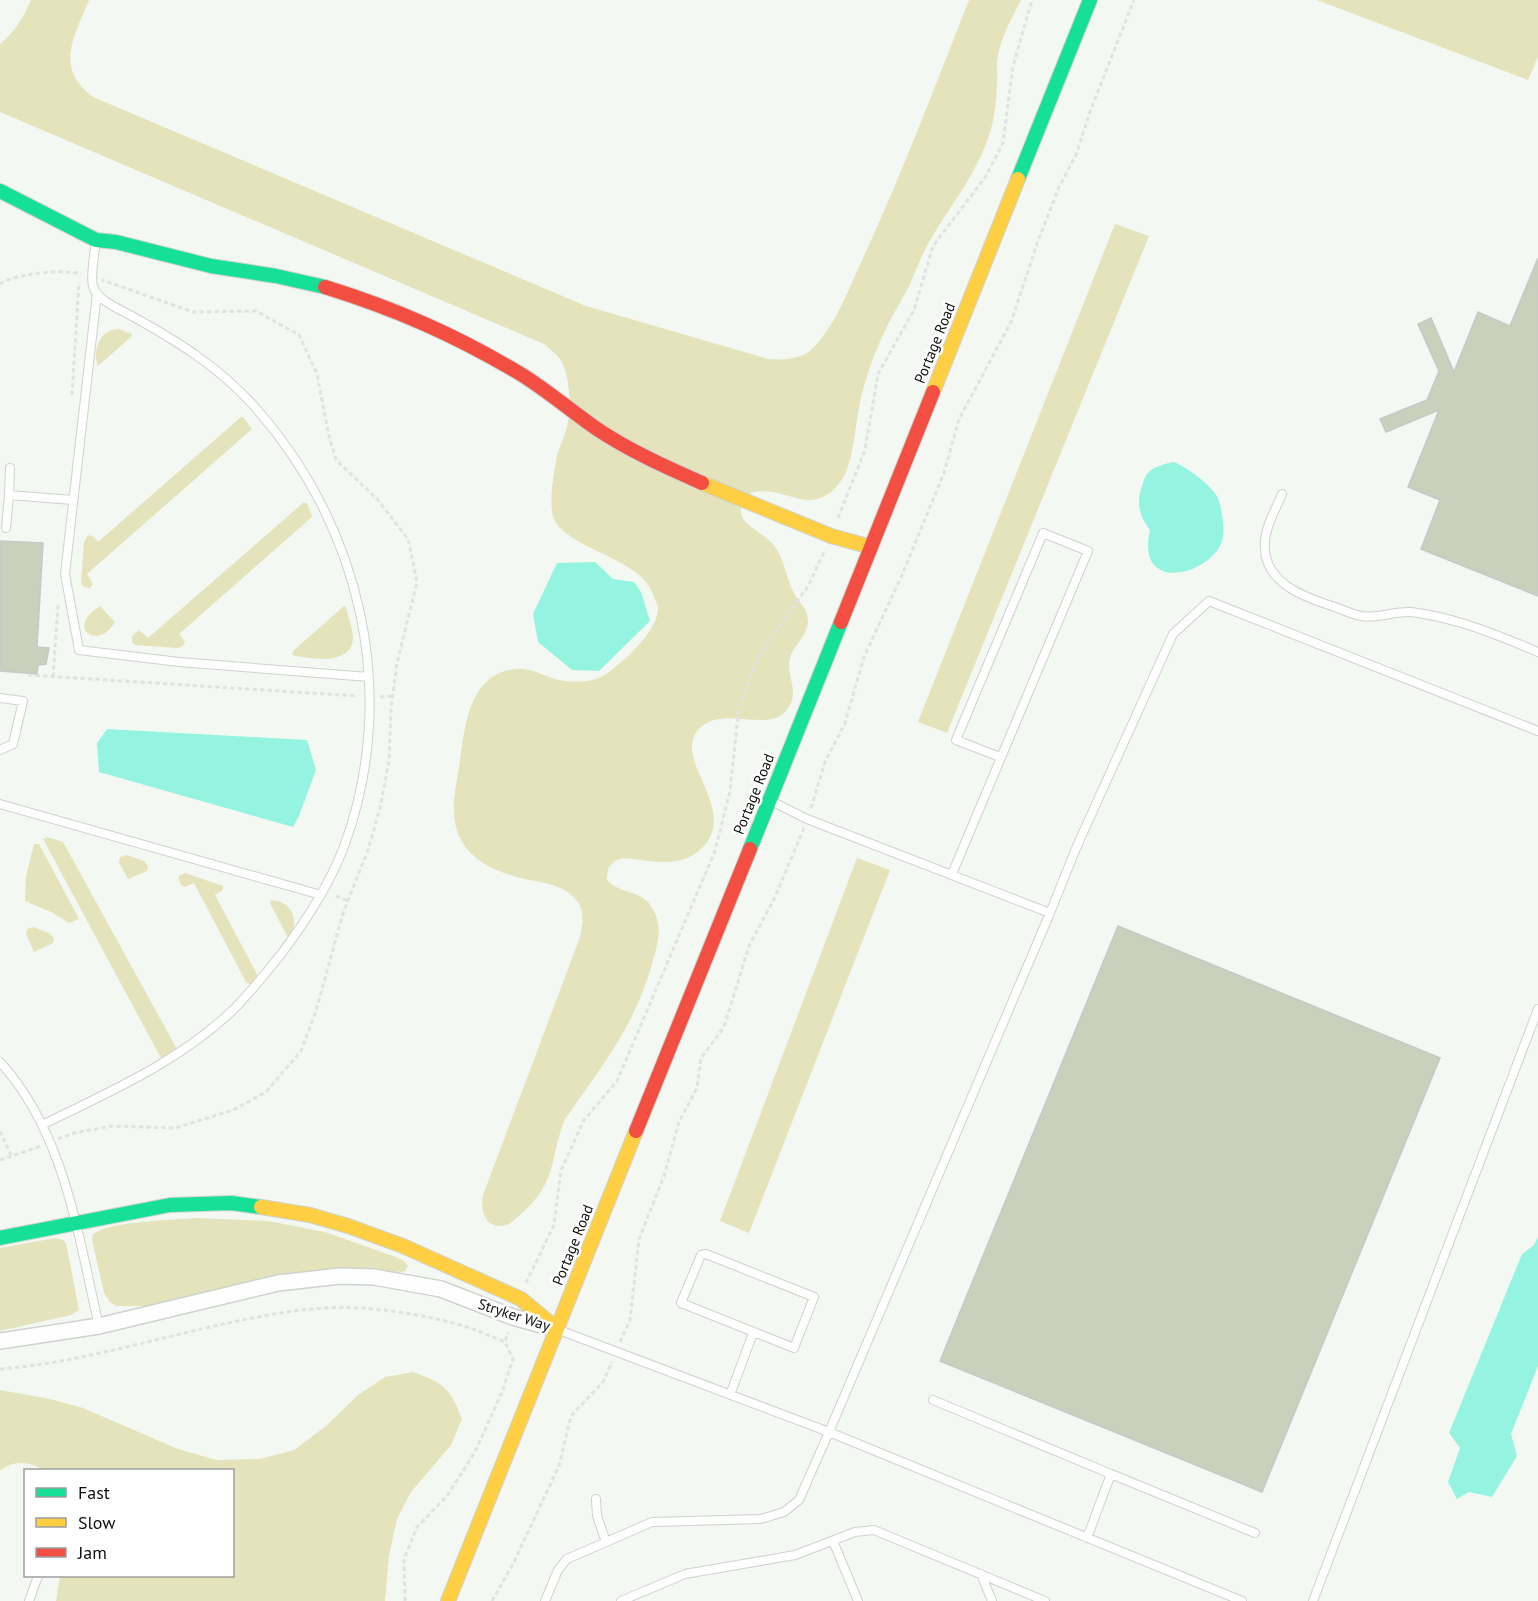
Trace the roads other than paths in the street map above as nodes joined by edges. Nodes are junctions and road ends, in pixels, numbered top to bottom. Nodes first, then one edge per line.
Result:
1 (1090, 0) edge
2 (0, 191) edge
3 (96, 240) junction
4 (97, 293) junction
5 (10, 468) dead end
6 (1282, 494) dead end
7 (9, 495) junction
8 (73, 500) junction
9 (6, 528) dead end
10 (871, 547) junction
11 (1538, 652) edge
12 (369, 676) junction
13 (0, 698) edge
14 (1538, 731) edge
15 (0, 750) edge
16 (1000, 757) junction
17 (769, 800) junction
18 (0, 804) edge
19 (952, 874) junction
20 (321, 895) junction
21 (1050, 913) junction
22 (1538, 1009) edge
23 (0, 1062) edge
24 (42, 1125) junction
25 (75, 1223) junction
26 (0, 1238) edge
27 (99, 1326) junction
28 (557, 1329) junction
29 (753, 1333) junction
30 (0, 1341) edge
31 (730, 1395) junction
32 (933, 1400) dead end
33 (829, 1432) junction
34 (1111, 1474) junction
35 (596, 1499) dead end
36 (1255, 1533) dead end
37 (1087, 1538) junction
38 (833, 1540) junction
39 (606, 1542) junction
40 (981, 1574) junction
41 (37, 1577) edge
42 (29, 1601) edge
43 (448, 1601) edge
44 (545, 1601) edge
45 (621, 1601) edge
46 (858, 1601) edge
47 (992, 1601) edge
48 (1045, 1601) edge
49 (1242, 1601) edge
50 (1313, 1601) edge

1 - 10 main road, Portage Road
2 - 3 main road
3 - 4 lane
3 - 10 main road
4 - 8 lane
4 - 12 lane
5 - 7 lane
6 - 11 lane
7 - 8 lane
7 - 9 lane
8 - 12 lane
10 - 17 main road, Portage Road
12 - 20 lane
13 - 15 lane
14 - 21 lane
16 - 16 lane
16 - 19 lane
17 - 19 lane
17 - 28 main road, Portage Road
18 - 20 lane
19 - 21 lane
20 - 24 lane
21 - 33 lane
22 - 50 lane
23 - 24 lane
24 - 25 lane
25 - 26 main road, Stryker Way
25 - 27 lane
25 - 28 main road, Stryker Way
27 - 28 street, Stryker Way
27 - 30 street, Stryker Way
28 - 31 lane
28 - 43 main road, Portage Road
29 - 29 lane
29 - 31 lane
31 - 33 lane
32 - 34 lane
33 - 37 lane
33 - 39 lane
34 - 36 lane
34 - 37 lane
35 - 39 lane
37 - 49 lane
38 - 40 lane
38 - 45 lane
38 - 46 lane
39 - 44 lane
40 - 47 lane
40 - 48 lane
41 - 42 lane

